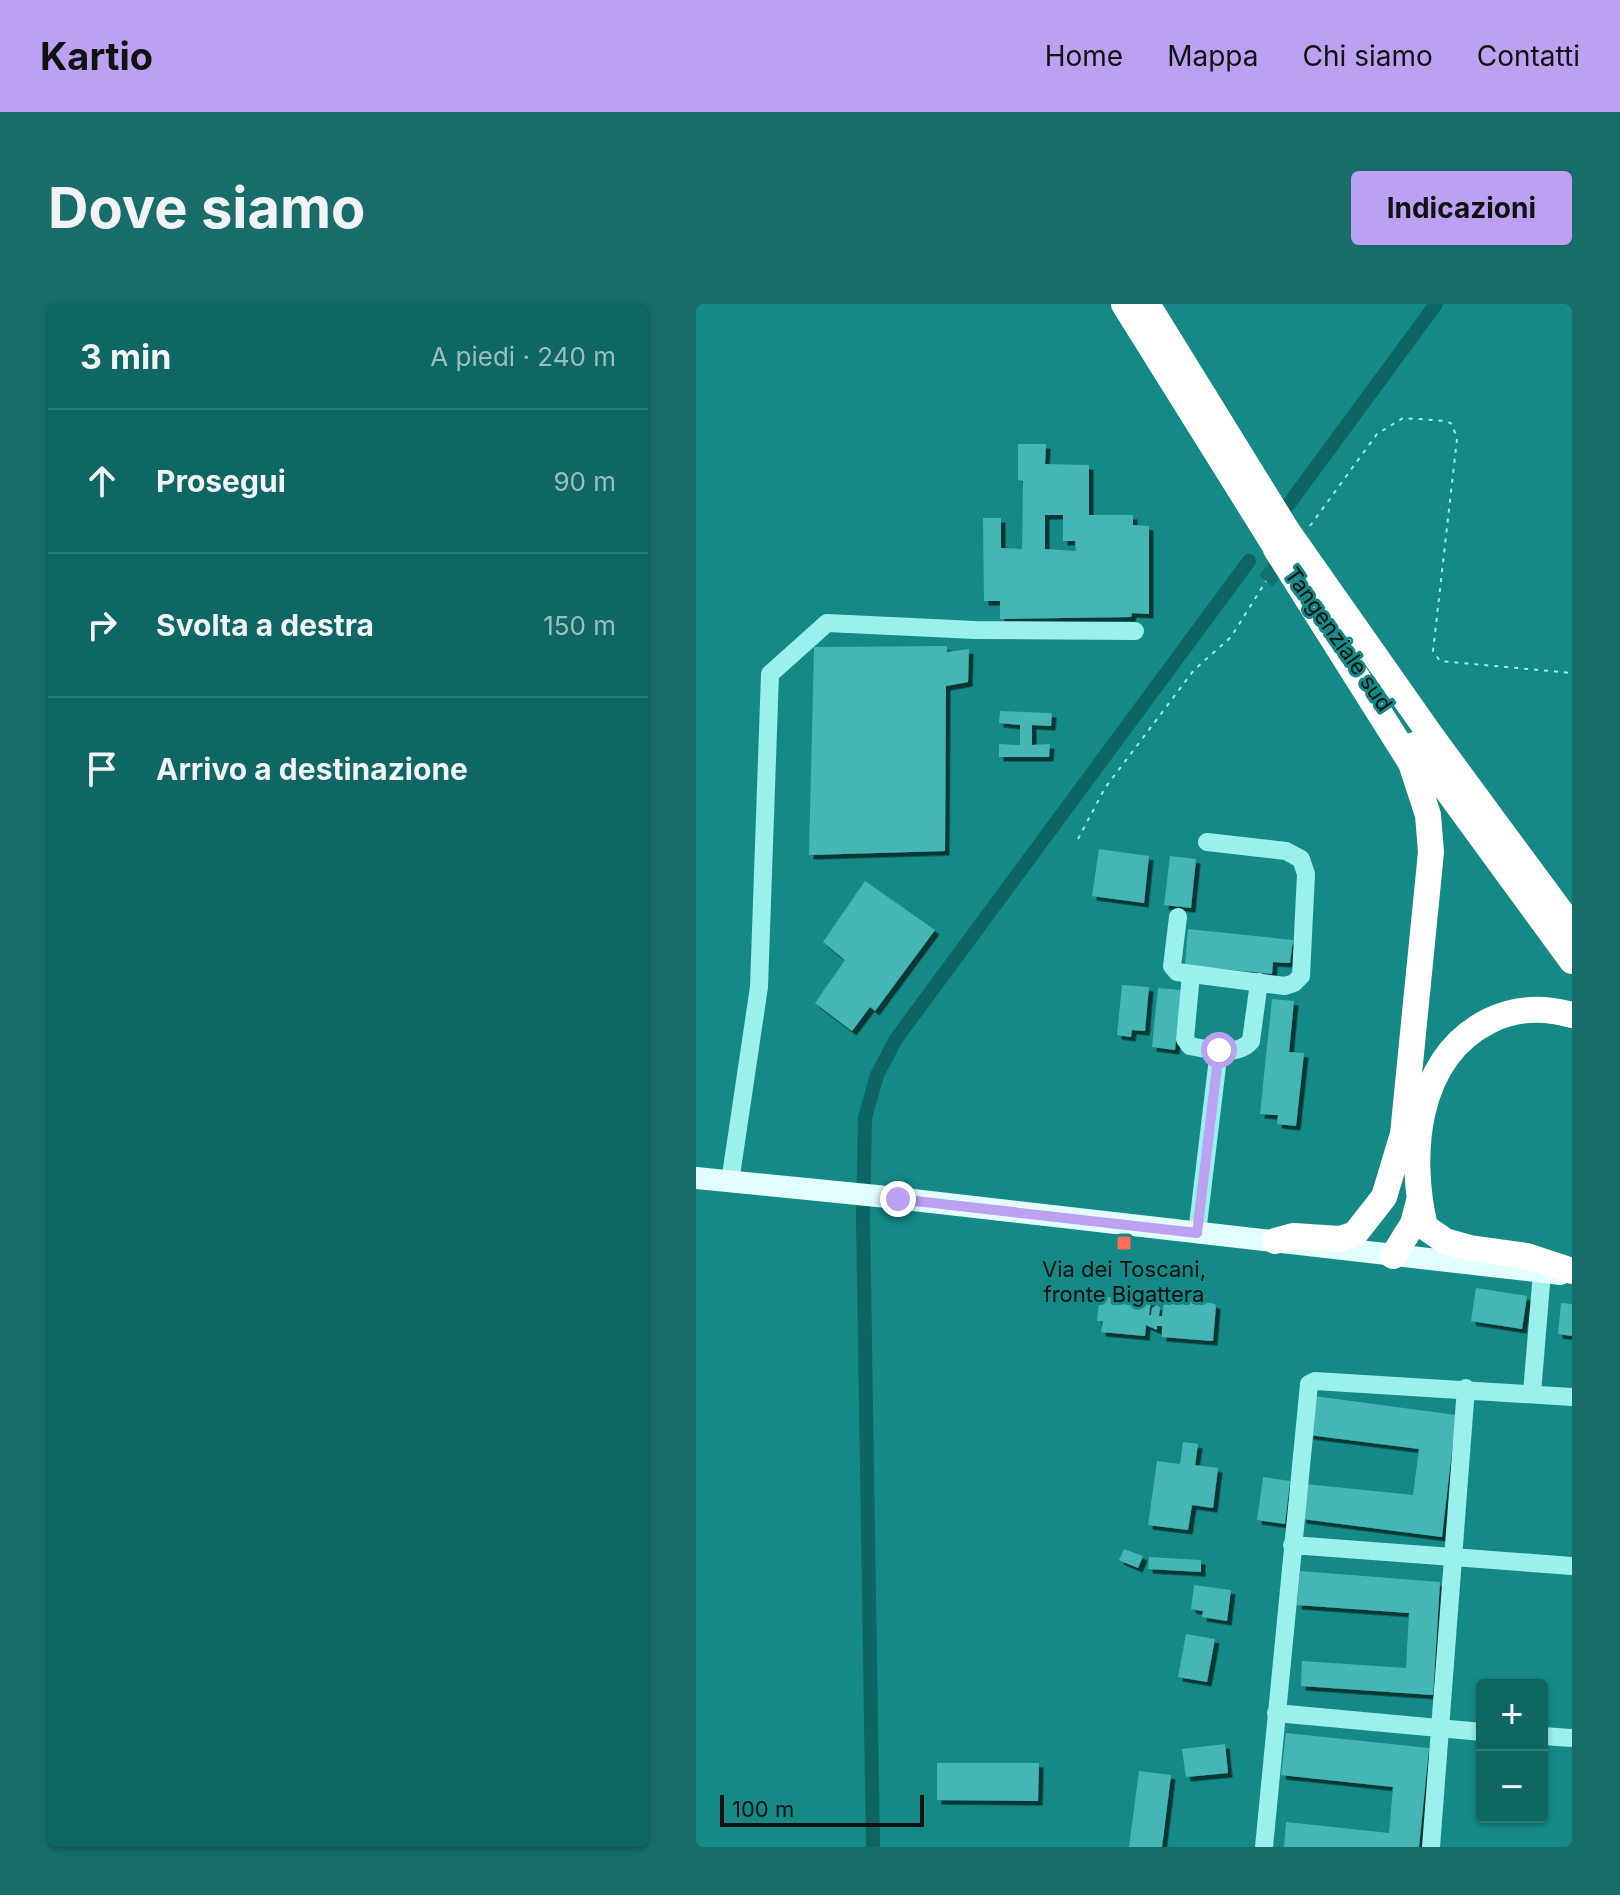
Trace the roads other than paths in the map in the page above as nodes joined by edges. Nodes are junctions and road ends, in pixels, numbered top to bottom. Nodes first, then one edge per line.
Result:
1 (1124, 304) edge
2 (1147, 304) edge
3 (1276, 549) junction
4 (1135, 631) dead end
5 (1207, 842) dead end
6 (1178, 917) dead end
7 (1572, 927) edge
8 (1572, 961) edge
9 (1191, 974) junction
10 (1259, 982) junction
11 (1572, 1015) edge
12 (1219, 1050) junction
13 (696, 1178) edge
14 (730, 1182) junction
15 (1384, 1197) junction
16 (1419, 1201) junction
17 (1197, 1233) junction
18 (1275, 1241) junction
19 (1393, 1256) junction
20 (1542, 1272) junction
21 (1572, 1273) edge
22 (1466, 1388) junction
23 (1532, 1393) junction
24 (1572, 1397) edge
25 (1292, 1545) junction
26 (1453, 1557) junction
27 (1572, 1566) edge
28 (1276, 1713) junction
29 (1440, 1730) junction
30 (1476, 1732) edge
31 (1548, 1736) edge
32 (1572, 1738) edge
33 (1264, 1847) edge
34 (1431, 1847) edge

1 - 3 highway, Tangenziale sud
2 - 7 highway, Tangenziale sud
3 - 8 highway, Tangenziale sud
3 - 15 highway
4 - 14 lane
5 - 10 lane
6 - 9 lane
9 - 10 lane
9 - 12 lane
10 - 12 lane
11 - 16 highway
12 - 17 lane
13 - 14 main road
14 - 17 main road
15 - 18 highway
15 - 19 highway
16 - 19 highway
16 - 21 highway
17 - 18 main road
18 - 19 main road
19 - 20 main road
20 - 21 main road
20 - 23 lane
22 - 23 lane
22 - 25 lane
22 - 26 lane
23 - 24 lane
25 - 26 lane
25 - 28 lane
26 - 27 lane
26 - 29 lane
28 - 29 lane
28 - 33 lane
29 - 30 lane
29 - 34 lane
31 - 32 lane

